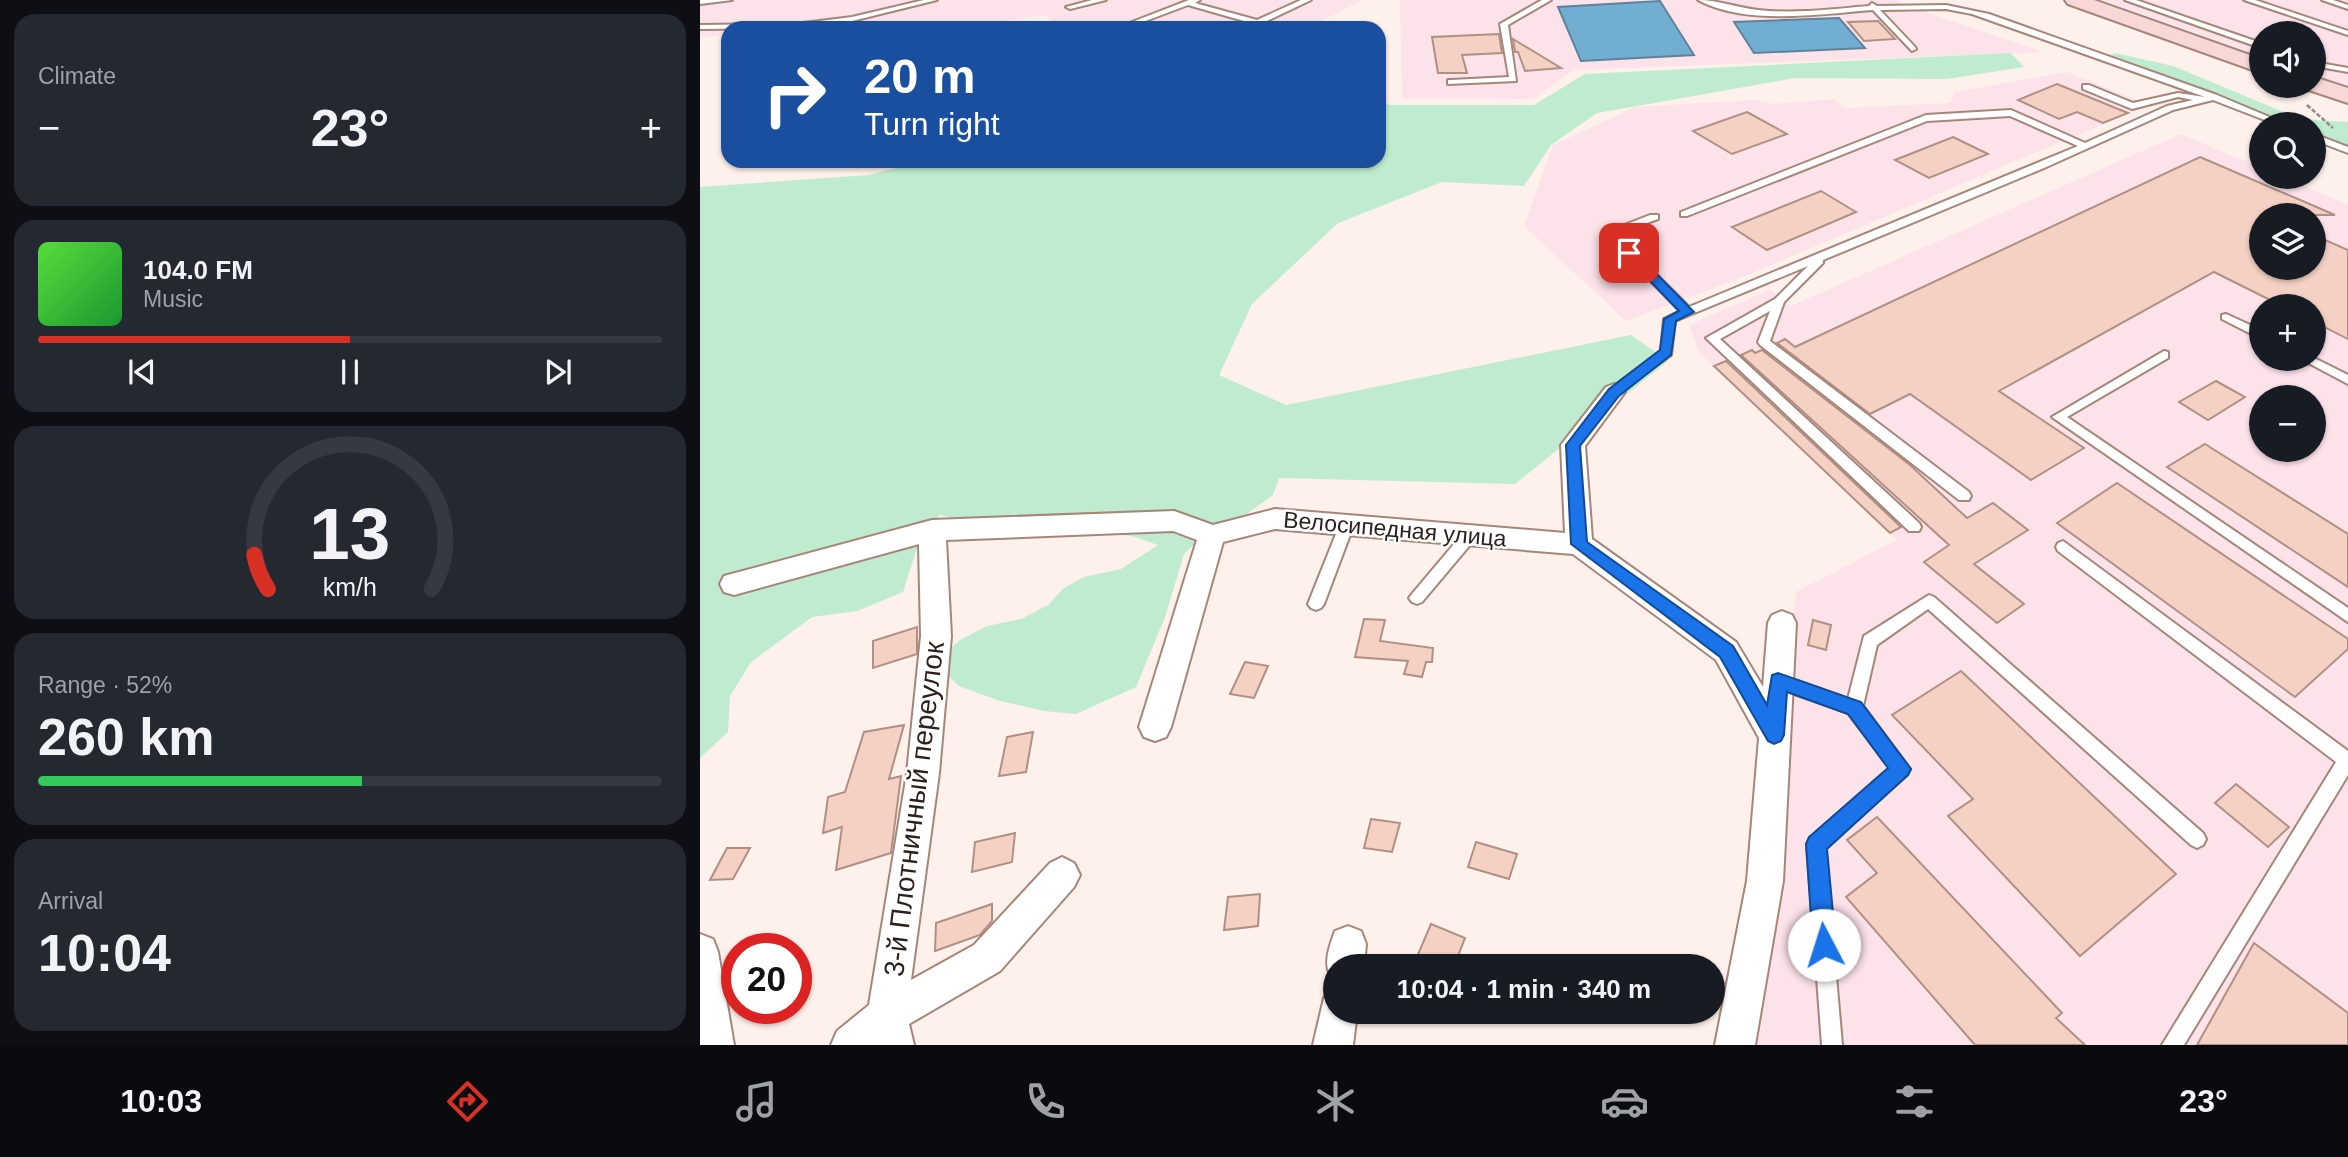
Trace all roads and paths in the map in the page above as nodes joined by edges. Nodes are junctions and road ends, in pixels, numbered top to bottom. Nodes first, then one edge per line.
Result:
1 (728, 0) edge
2 (933, 0) edge
3 (1102, 0) edge
4 (1196, 0) edge
5 (1307, 0) edge
6 (1547, 0) edge
7 (1702, 0) edge
8 (2075, 0) edge
9 (2129, 0) edge
10 (2248, 0) edge
11 (2326, 0) edge
12 (700, 2) edge
13 (1187, 3) junction
14 (1872, 5) junction
15 (1070, 7) dead end
16 (2348, 7) edge
17 (836, 21) edge
18 (1139, 21) edge
19 (1251, 21) edge
20 (1262, 21) edge
21 (700, 27) edge
22 (721, 27) edge
23 (2348, 33) edge
24 (2249, 42) edge
25 (1912, 49) dead end
26 (2249, 62) edge
27 (2326, 66) edge
28 (2348, 70) edge
29 (1451, 82) dead end
30 (2086, 87) dead end
31 (2326, 88) edge
32 (2348, 96) edge
33 (2211, 98) junction
34 (2249, 112) edge
35 (2326, 141) edge
36 (2085, 146) junction
37 (2348, 150) edge
38 (1684, 214) dead end
39 (1654, 217) dead end
40 (1825, 255) junction
41 (1779, 301) junction
42 (1688, 312) junction
43 (2226, 317) dead end
44 (2249, 329) edge
45 (2164, 355) dead end
46 (2326, 369) edge
47 (2348, 380) edge
48 (1614, 393) joint
49 (1964, 496) dead end
50 (1346, 524) junction
51 (1914, 527) dead end
52 (932, 530) junction
53 (1212, 535) junction
54 (1470, 535) junction
55 (1579, 544) junction
56 (2063, 547) dead end
57 (734, 584) dead end
58 (1417, 598) dead end
59 (1316, 604) dead end
60 (2348, 615) edge
61 (1782, 623) dead end
62 (1778, 681) junction
63 (1854, 708) junction
64 (1155, 727) dead end
65 (1774, 735) junction
66 (2348, 760) edge
67 (2197, 839) dead end
68 (1062, 875) dead end
69 (700, 952) edge
70 (1336, 1024) edge
71 (891, 1030) edge
72 (714, 1045) edge
73 (851, 1045) edge
74 (1333, 1045) edge
75 (1735, 1045) edge
76 (1832, 1045) edge
77 (2172, 1045) edge

1 - 12 lane
2 - 17 lane
3 - 15 lane
4 - 13 lane
5 - 20 lane
6 - 29 lane
7 - 14 lane
8 - 26 street
9 - 24 lane
10 - 23 lane
11 - 16 lane
13 - 18 lane
13 - 19 lane
14 - 25 lane
14 - 33 lane
21 - 22 lane
27 - 28 lane
30 - 33 lane
31 - 32 street
33 - 34 lane
33 - 36 lane
35 - 37 lane
36 - 38 lane
36 - 40 lane
39 - 42 lane
40 - 41 lane
40 - 42 lane
41 - 49 lane
41 - 51 lane
42 - 48 lane
43 - 44 lane
45 - 60 lane
46 - 47 lane
48 - 55 street
50 - 53 street, Велосипедная улица
50 - 54 street, Велосипедная улица
50 - 59 lane
52 - 53 street
52 - 57 street
52 - 71 street, 3-й Плотничный переулок
53 - 64 street
54 - 55 street, Велосипедная улица
54 - 58 lane
55 - 65 street
56 - 66 lane
61 - 62 street
62 - 63 lane
62 - 65 street
63 - 67 lane
63 - 76 lane
65 - 75 street
66 - 77 lane
68 - 71 street
69 - 72 street
70 - 74 street
71 - 73 street

